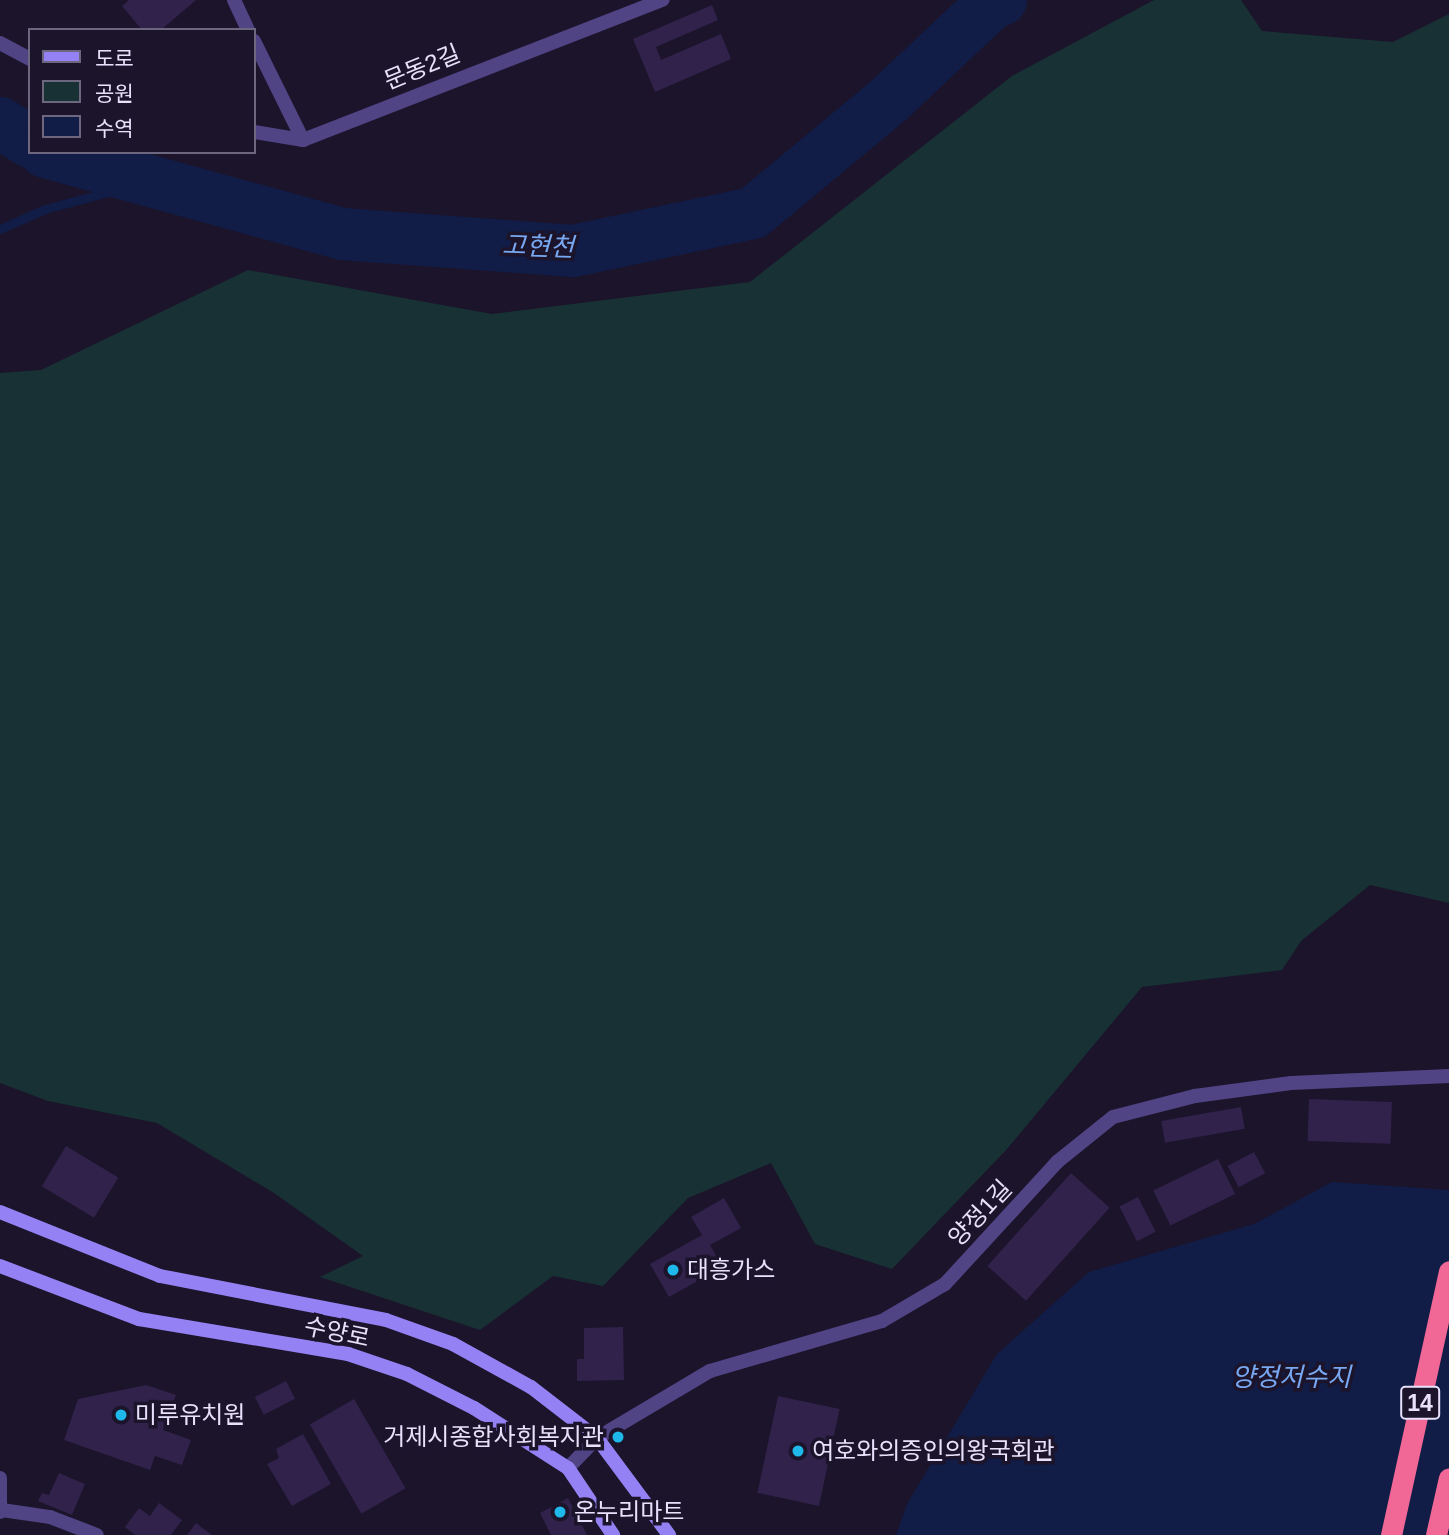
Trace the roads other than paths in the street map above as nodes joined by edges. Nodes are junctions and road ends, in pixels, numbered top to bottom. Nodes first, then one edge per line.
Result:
1 (234, 0) edge
2 (663, 0) edge
3 (247, 28) edge
4 (0, 43) edge
5 (256, 45) edge
6 (28, 58) edge
7 (256, 132) edge
8 (303, 140) junction
9 (1449, 1076) edge
10 (0, 1212) edge
11 (0, 1266) edge
12 (1449, 1271) edge
13 (597, 1437) junction
14 (568, 1468) junction
15 (0, 1478) edge
16 (1449, 1478) edge
17 (1, 1511) edge
18 (97, 1535) edge
19 (614, 1535) edge
20 (669, 1535) edge
21 (1391, 1535) edge
22 (1436, 1535) edge

1 - 3 street
2 - 8 street, 문동2길
4 - 6 street
5 - 8 street
7 - 8 street
9 - 13 street, 양정1길
10 - 13 street
11 - 14 street, 수양로
12 - 21 highway, 14
13 - 14 street, 양정1길
13 - 20 street
14 - 19 street, 수양로
15 - 17 street
16 - 22 highway
17 - 18 street

